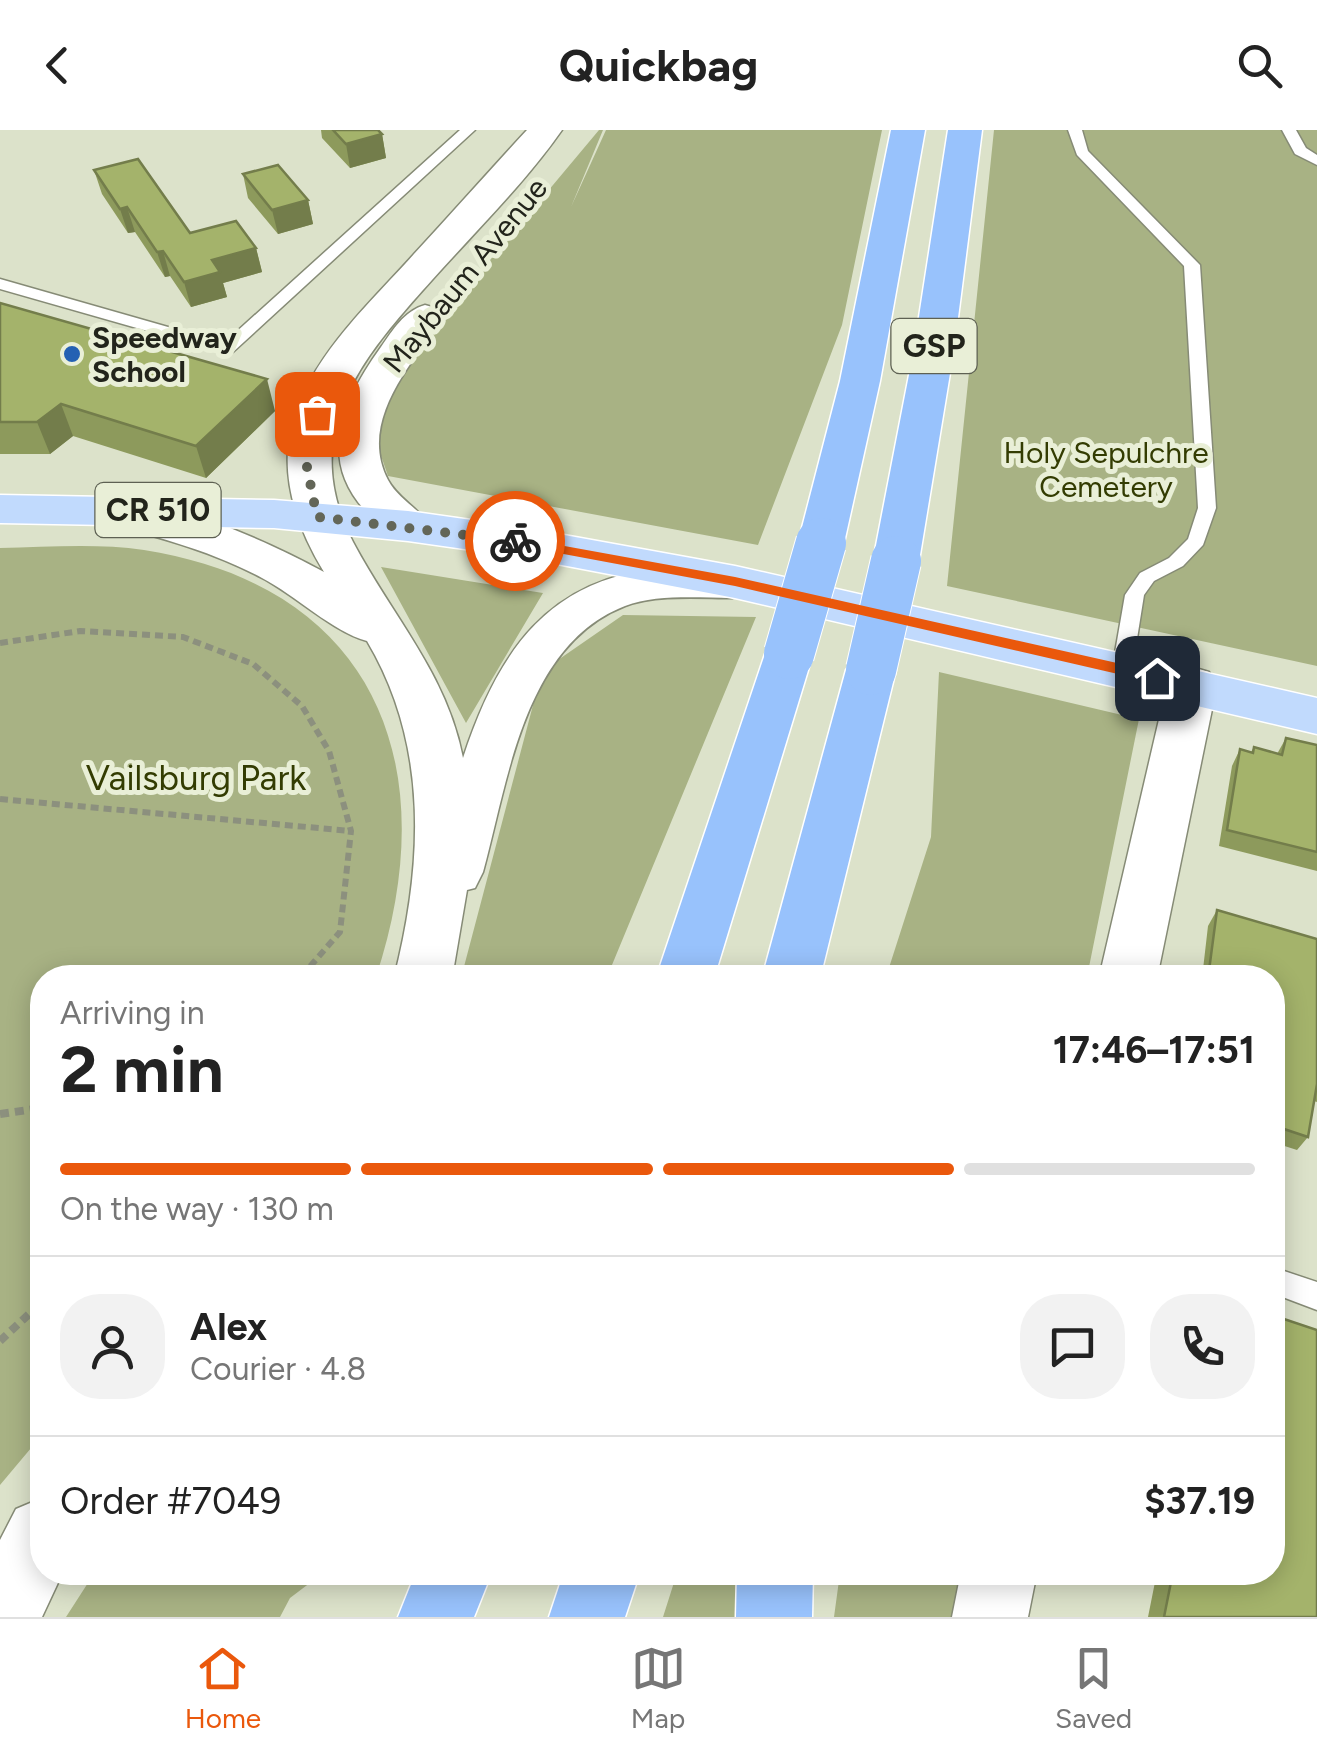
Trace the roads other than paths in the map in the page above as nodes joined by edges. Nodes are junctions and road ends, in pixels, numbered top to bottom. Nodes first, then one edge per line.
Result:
1 (468, 130) edge
2 (546, 130) edge
3 (579, 130) edge
4 (908, 130) edge
5 (964, 130) edge
6 (1075, 130) edge
7 (1289, 130) edge
8 (1317, 161) edge
9 (0, 284) edge
10 (107, 509) junction
11 (0, 510) edge
12 (317, 517) junction
13 (408, 526) junction
14 (735, 582) junction
15 (394, 644) junction
16 (871, 670) junction
17 (1122, 670) junction
18 (1192, 685) junction
19 (1317, 716) edge
20 (425, 965) edge
21 (426, 965) edge
22 (689, 965) edge
23 (793, 965) edge
24 (834, 965) edge
25 (1131, 965) edge
26 (1285, 1285) edge
27 (1317, 1296) edge
28 (30, 1534) edge
29 (30, 1559) edge
30 (0, 1570) edge
31 (449, 1585) edge
32 (598, 1585) edge
33 (775, 1585) edge
34 (996, 1585) edge
35 (2, 1617) edge
36 (436, 1617) edge
37 (587, 1617) edge
38 (774, 1617) edge
39 (990, 1617) edge

1 - 9 lane
2 - 12 main road, Maybaum Avenue
3 - 13 main road, Maybaum Avenue
4 - 22 highway, GSP, bridge
5 - 16 highway, GSP, bridge
6 - 17 lane
7 - 8 lane
10 - 11 main road, CR 510
10 - 12 main road, CR 510
10 - 15 main road
12 - 13 main road, CR 510
12 - 15 main road, Maybaum Avenue
13 - 14 main road, CR 510
14 - 17 main road, CR 510
14 - 21 main road
15 - 20 main road, Maybaum Avenue
16 - 23 highway, GSP
16 - 24 highway
17 - 18 main road, CR 510
18 - 19 main road, CR 510
18 - 25 main road
26 - 27 lane
28 - 30 main road
29 - 35 main road
31 - 36 highway
32 - 37 highway
33 - 38 highway
34 - 39 main road

